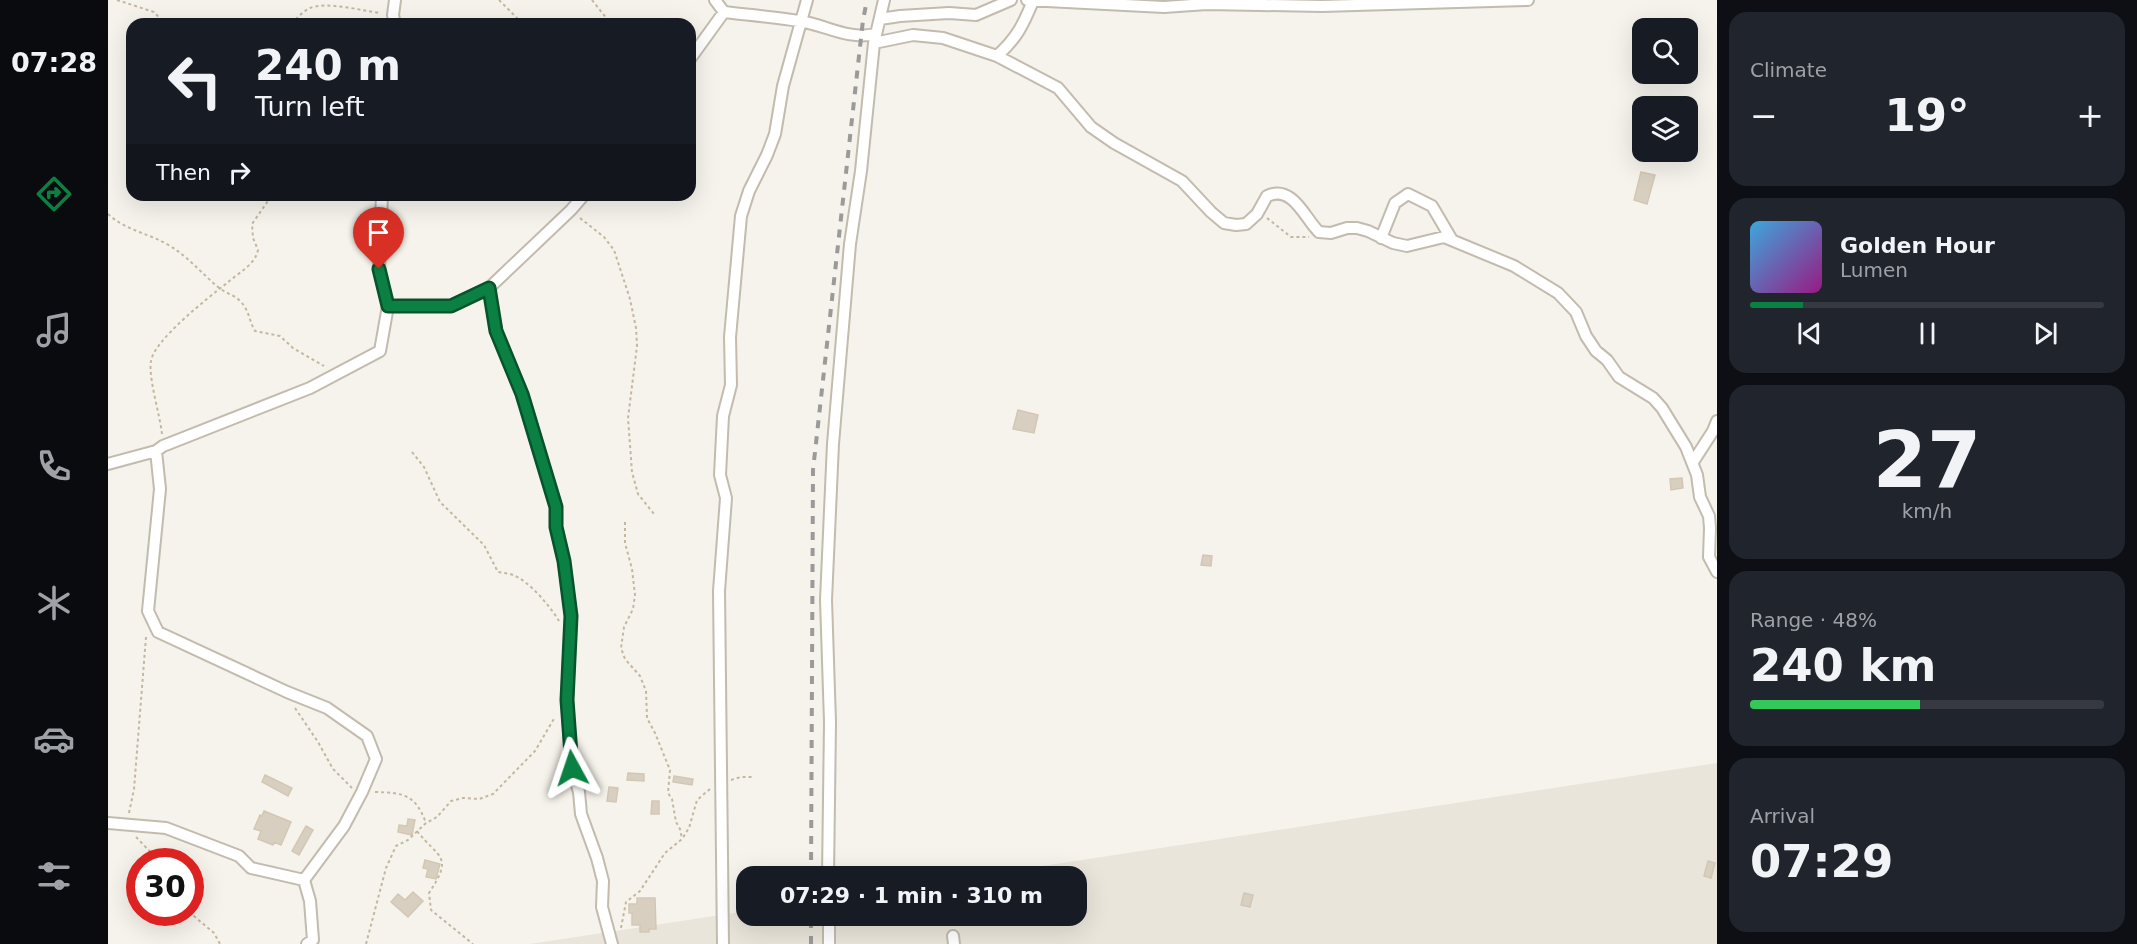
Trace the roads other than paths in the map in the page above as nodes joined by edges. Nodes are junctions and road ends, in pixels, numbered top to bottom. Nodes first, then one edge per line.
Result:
1 (394, 0) edge
2 (716, 0) edge
3 (807, 0) edge
4 (884, 0) edge
5 (1011, 0) edge
6 (1030, 0) edge
7 (1528, 0) edge
8 (724, 12) junction
9 (394, 18) edge
10 (880, 20) junction
11 (801, 21) junction
12 (875, 39) junction
13 (696, 51) edge
14 (997, 56) junction
15 (382, 201) edge
16 (579, 201) edge
17 (1381, 238) junction
18 (1452, 240) junction
19 (489, 288) junction
20 (388, 306) junction
21 (1717, 421) edge
22 (160, 448) junction
23 (1693, 462) junction
24 (108, 464) edge
25 (1717, 572) edge
26 (108, 823) edge
27 (828, 866) edge
28 (304, 880) junction
29 (829, 926) edge
30 (307, 944) edge
31 (612, 944) edge
32 (723, 944) edge
33 (829, 944) edge

1 - 9 street
2 - 8 street
3 - 11 street
4 - 10 street
5 - 10 street
6 - 7 street
6 - 14 street
8 - 11 street
8 - 13 street
10 - 12 street
11 - 12 street
11 - 32 street
12 - 14 street
12 - 27 street
14 - 17 street
15 - 20 street
16 - 19 street
17 - 18 street
17 - 18 street
18 - 23 street
19 - 20 street
19 - 31 street
20 - 22 street
21 - 23 street
22 - 24 street
22 - 28 street
23 - 25 street
26 - 28 street
28 - 30 street
29 - 33 street

